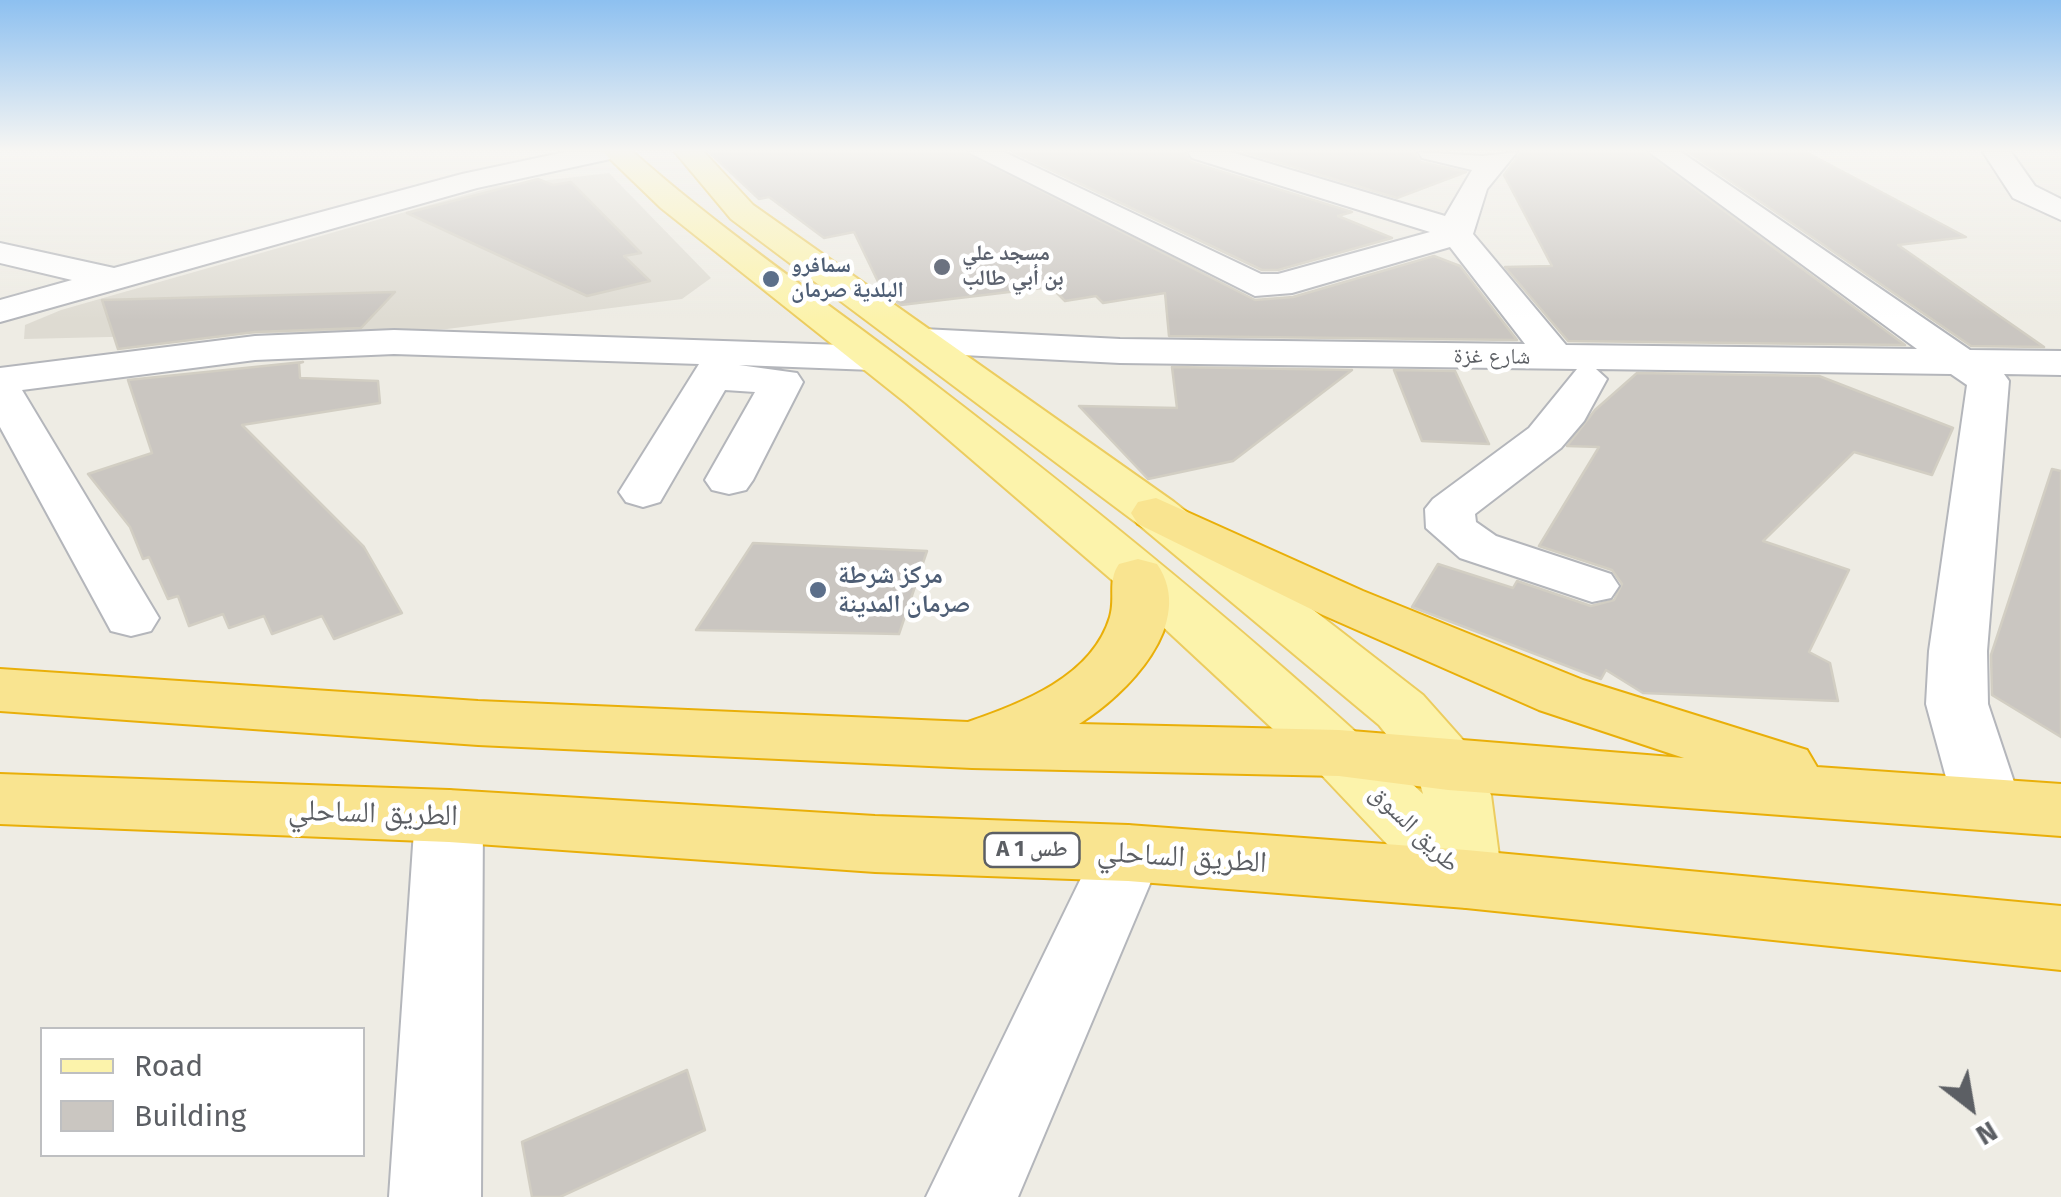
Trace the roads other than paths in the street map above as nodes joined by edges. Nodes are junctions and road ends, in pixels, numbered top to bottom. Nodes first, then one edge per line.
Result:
1 (371, 208) edge
2 (680, 208) edge
3 (738, 208) edge
4 (1098, 208) edge
5 (1379, 208) edge
6 (1469, 208) edge
7 (1742, 208) edge
8 (1456, 232) junction
9 (0, 253) edge
10 (114, 279) junction
11 (0, 311) edge
12 (923, 342) junction
13 (874, 358) junction
14 (2061, 363) edge
15 (720, 365) junction
16 (1571, 369) junction
17 (1972, 371) junction
18 (0, 380) edge
19 (980, 383) junction
20 (2061, 383) edge
21 (0, 388) edge
22 (921, 394) junction
23 (729, 480) dead end
24 (643, 492) dead end
25 (1156, 513) junction
26 (1138, 575) junction
27 (1592, 586) dead end
28 (131, 618) dead end
29 (0, 690) edge
30 (972, 745) junction
31 (1339, 753) junction
32 (1448, 766) junction
33 (1863, 793) junction
34 (0, 799) edge
35 (1987, 803) junction
36 (2061, 810) edge
37 (449, 816) junction
38 (1128, 853) junction
39 (1466, 879) junction
40 (2061, 938) edge
41 (435, 1197) edge
42 (972, 1197) edge

1 - 10 street
2 - 13 main road, طريق السوق
3 - 12 main road, طريق السوق
4 - 8 street
5 - 8 street
6 - 8 street
7 - 17 street
8 - 16 street
9 - 10 street
10 - 11 street
12 - 16 street, شارع غزة
12 - 19 main road, طريق السوق
13 - 15 street
13 - 22 main road, طريق السوق
14 - 17 street, شارع غزة
15 - 18 street
15 - 23 street
15 - 24 street
16 - 17 street, شارع غزة
16 - 19 street, شارع غزة
16 - 27 street
17 - 20 street, شارع غزة
17 - 35 street
19 - 22 main road
19 - 25 main road, طريق السوق
21 - 28 street
22 - 26 main road, طريق السوق
25 - 32 main road, طريق السوق
25 - 33 highway
26 - 30 highway
26 - 31 main road, طريق السوق
29 - 30 highway
30 - 31 highway
31 - 32 highway
31 - 39 main road, طريق السوق
32 - 33 highway
32 - 39 main road, طريق السوق
33 - 35 highway
34 - 37 highway, الطريق الساحلي / A 1 طس
35 - 36 highway
37 - 38 highway, الطريق الساحلي / A 1 طس
37 - 41 street
38 - 39 highway, الطريق الساحلي / A 1 طس
38 - 42 street
39 - 40 highway, الطريق الساحلي / A 1 طس

